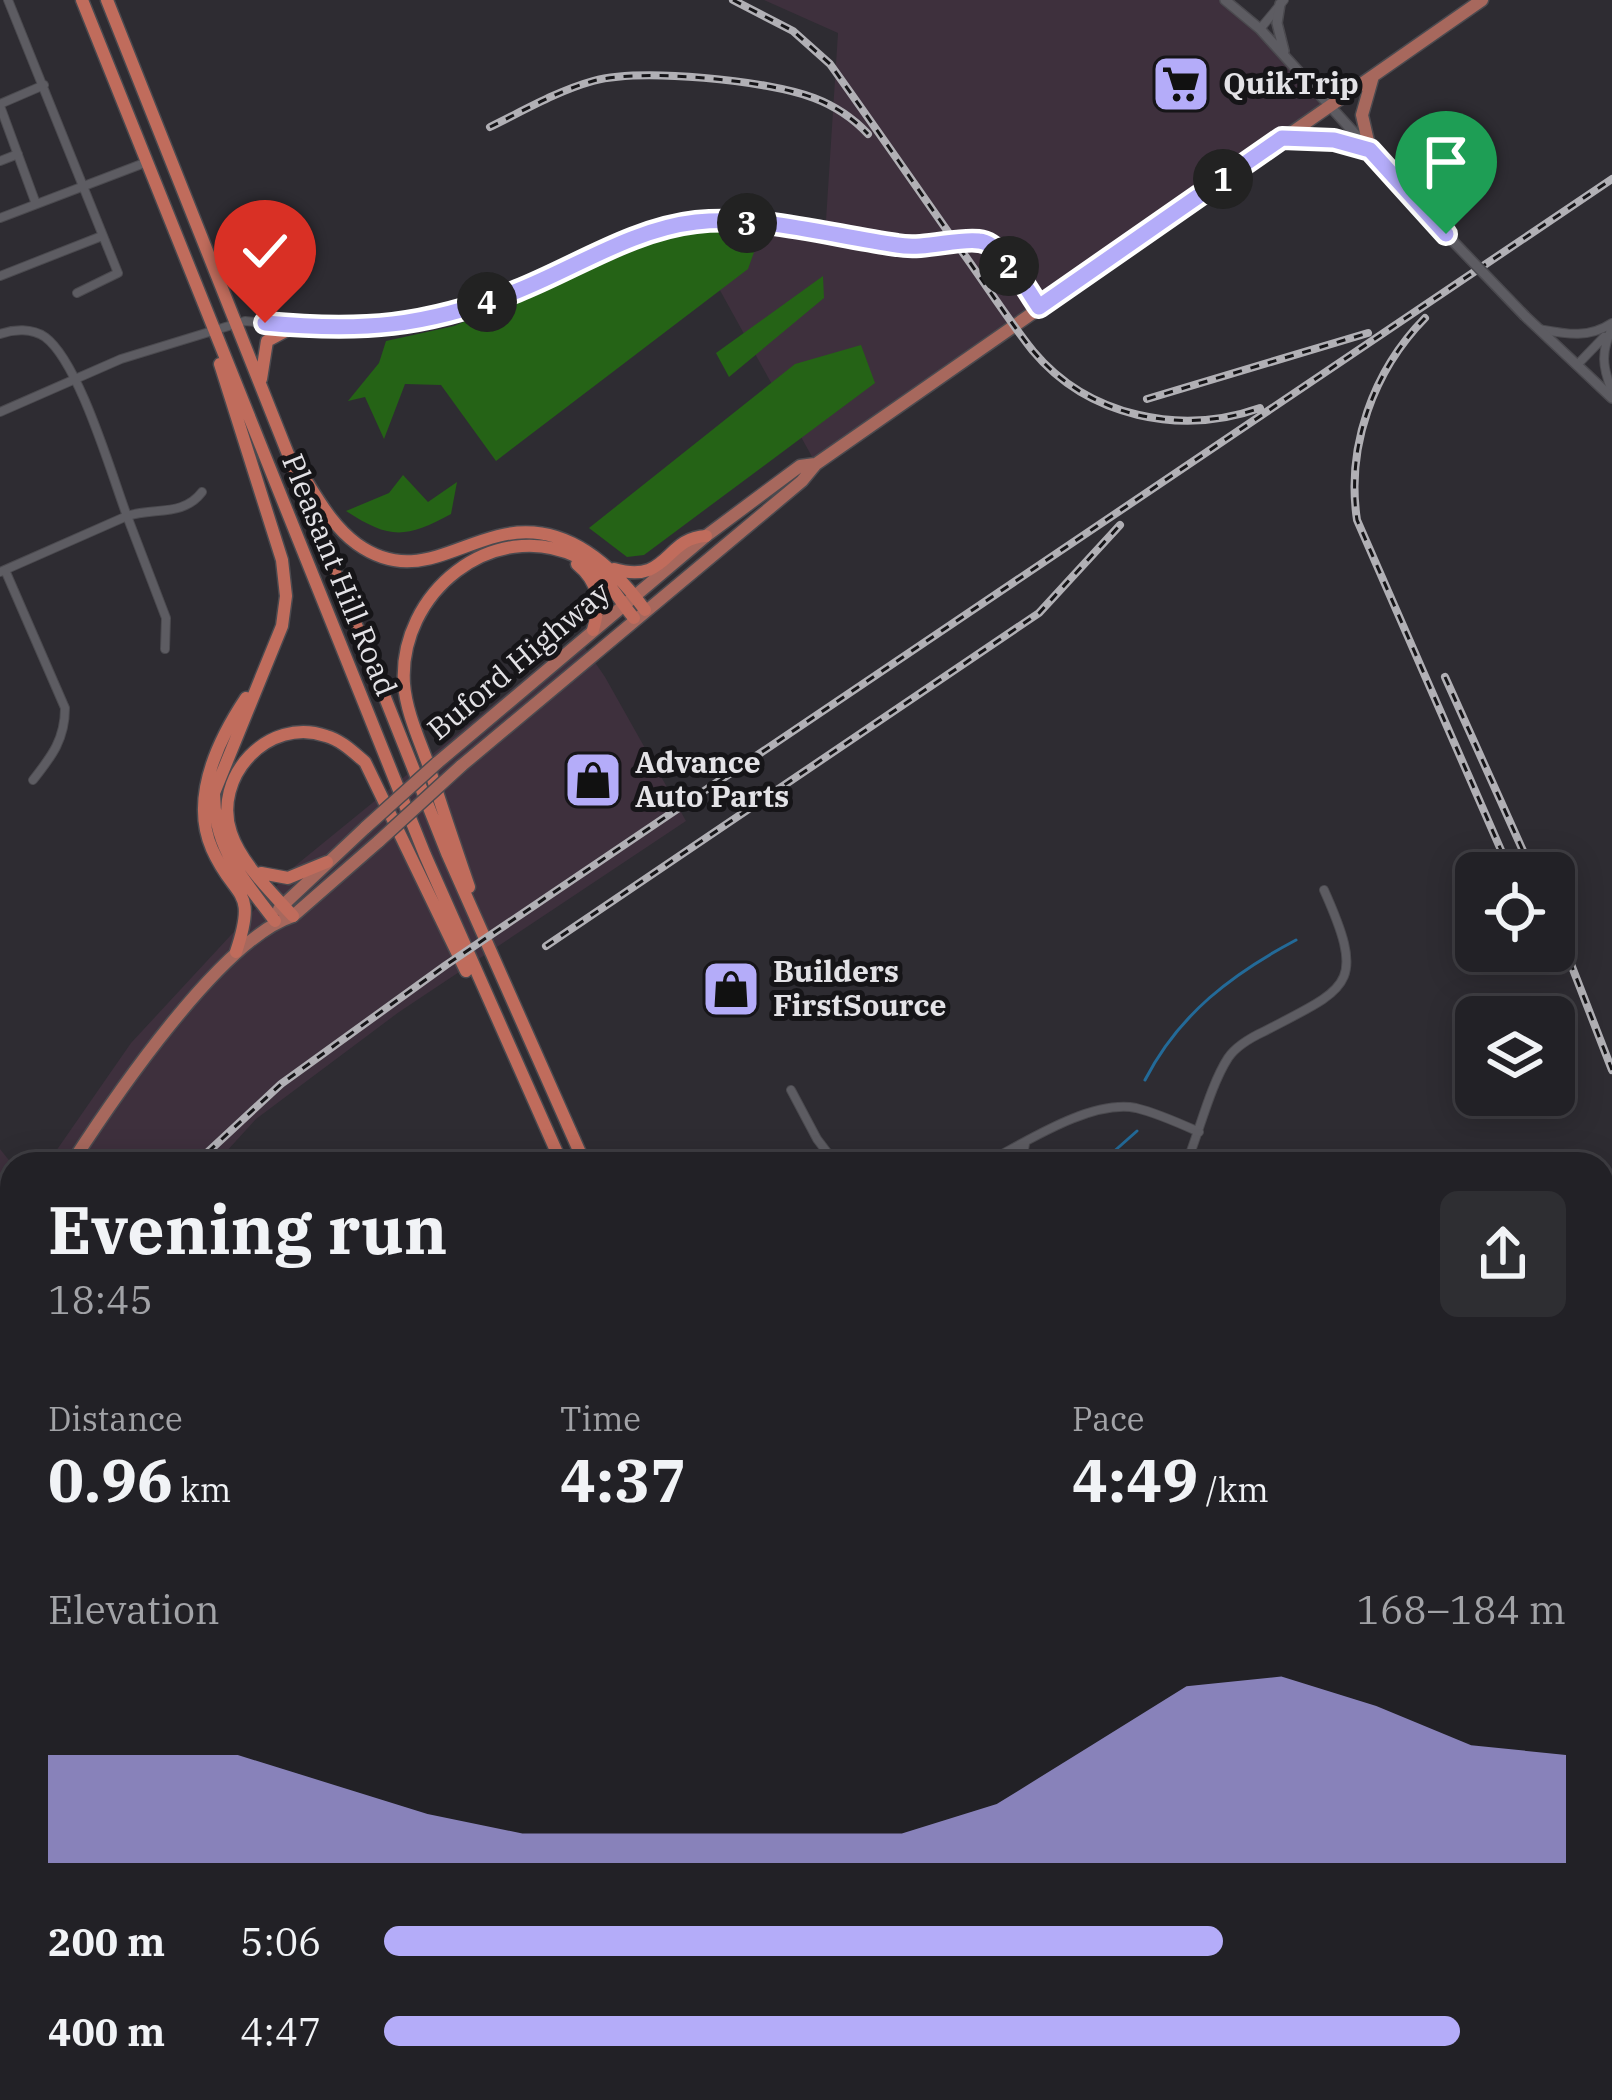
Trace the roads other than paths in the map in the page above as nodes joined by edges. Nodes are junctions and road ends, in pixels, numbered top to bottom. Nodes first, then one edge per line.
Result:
1 (8, 0) edge
2 (82, 0) edge
3 (107, 0) edge
4 (1225, 0) edge
5 (1482, 0) edge
6 (1282, 2) edge
7 (1260, 28) junction
8 (1285, 56) junction
9 (1373, 74) junction
10 (44, 85) junction
11 (0, 105) edge
12 (1330, 105) junction
13 (1282, 138) junction
14 (1370, 150) junction
15 (18, 154) junction
16 (0, 161) edge
17 (148, 161) junction
18 (85, 186) junction
19 (36, 204) junction
20 (0, 218) edge
21 (102, 236) junction
22 (0, 276) edge
23 (76, 293) dead end
24 (1039, 307) junction
25 (235, 323) junction
26 (295, 326) junction
27 (1612, 326) edge
28 (213, 328) junction
29 (1536, 328) junction
30 (0, 334) edge
31 (1576, 367) junction
32 (75, 380) junction
33 (262, 392) junction
34 (1612, 394) edge
35 (0, 412) edge
36 (284, 445) junction
37 (816, 464) junction
38 (202, 492) dead end
39 (128, 515) junction
40 (706, 536) junction
41 (461, 567) junction
42 (612, 568) junction
43 (3, 571) edge
44 (628, 600) junction
45 (639, 614) junction
46 (592, 630) junction
47 (165, 649) dead end
48 (267, 667) junction
49 (33, 780) dead end
50 (327, 862) junction
51 (254, 869) junction
52 (1324, 890) dead end
53 (281, 903) junction
54 (292, 916) junction
55 (275, 921) junction
56 (236, 952) junction
57 (502, 985) junction
58 (504, 1038) junction
59 (790, 1090) dead end
60 (1199, 1132) junction
61 (1026, 1142) junction
62 (79, 1152) edge
63 (556, 1152) edge
64 (579, 1152) edge
65 (827, 1152) edge
66 (1006, 1152) edge
67 (1024, 1152) edge
68 (1191, 1152) edge

1 - 10 street
2 - 17 highway, Pleasant Hill Road
3 - 25 highway, Pleasant Hill Road
4 - 7 street
5 - 9 main road, Buford Highway
6 - 7 street
6 - 8 street
7 - 8 street
8 - 12 street
9 - 12 main road, Buford Highway
9 - 14 main road
10 - 11 street
10 - 18 street
11 - 15 street
12 - 13 main road, Buford Highway
12 - 14 street
13 - 14 main road
13 - 24 main road, Buford Highway
14 - 29 street, bridge
15 - 16 street
15 - 19 street
17 - 18 street
17 - 28 highway, Pleasant Hill Road
18 - 19 street
18 - 21 street
19 - 20 street
21 - 22 street
21 - 23 street
24 - 26 street
24 - 37 main road, Buford Highway
25 - 26 street
25 - 28 street
25 - 33 highway, Pleasant Hill Road
26 - 33 highway
27 - 29 street
27 - 31 street
27 - 34 street
28 - 32 street
28 - 48 highway
28 - 58 highway, Pleasant Hill Road
29 - 31 street
30 - 32 street
31 - 34 street
32 - 35 street
32 - 39 street
33 - 36 highway, Pleasant Hill Road
36 - 42 highway
36 - 57 highway, Pleasant Hill Road
37 - 40 main road, Buford Highway
37 - 45 main road, Buford Highway
38 - 39 street
39 - 43 street
39 - 47 street
40 - 42 highway
40 - 44 main road, Buford Highway
41 - 44 highway
41 - 46 highway
41 - 57 highway
42 - 44 highway
43 - 49 street
44 - 45 highway
44 - 46 main road, Buford Highway
45 - 54 main road, Buford Highway, bridge
46 - 50 main road, Buford Highway, bridge
48 - 55 highway
48 - 56 highway
50 - 51 highway
50 - 53 main road, Buford Highway
51 - 53 highway
51 - 58 highway
52 - 60 street
53 - 54 highway
53 - 55 main road, Buford Highway
54 - 55 main road, Buford Highway
55 - 56 main road, Buford Highway
56 - 62 main road, Buford Highway
57 - 64 highway, Pleasant Hill Road
58 - 63 highway, Pleasant Hill Road
59 - 65 street
60 - 61 street
60 - 68 street
61 - 66 street
61 - 67 street

